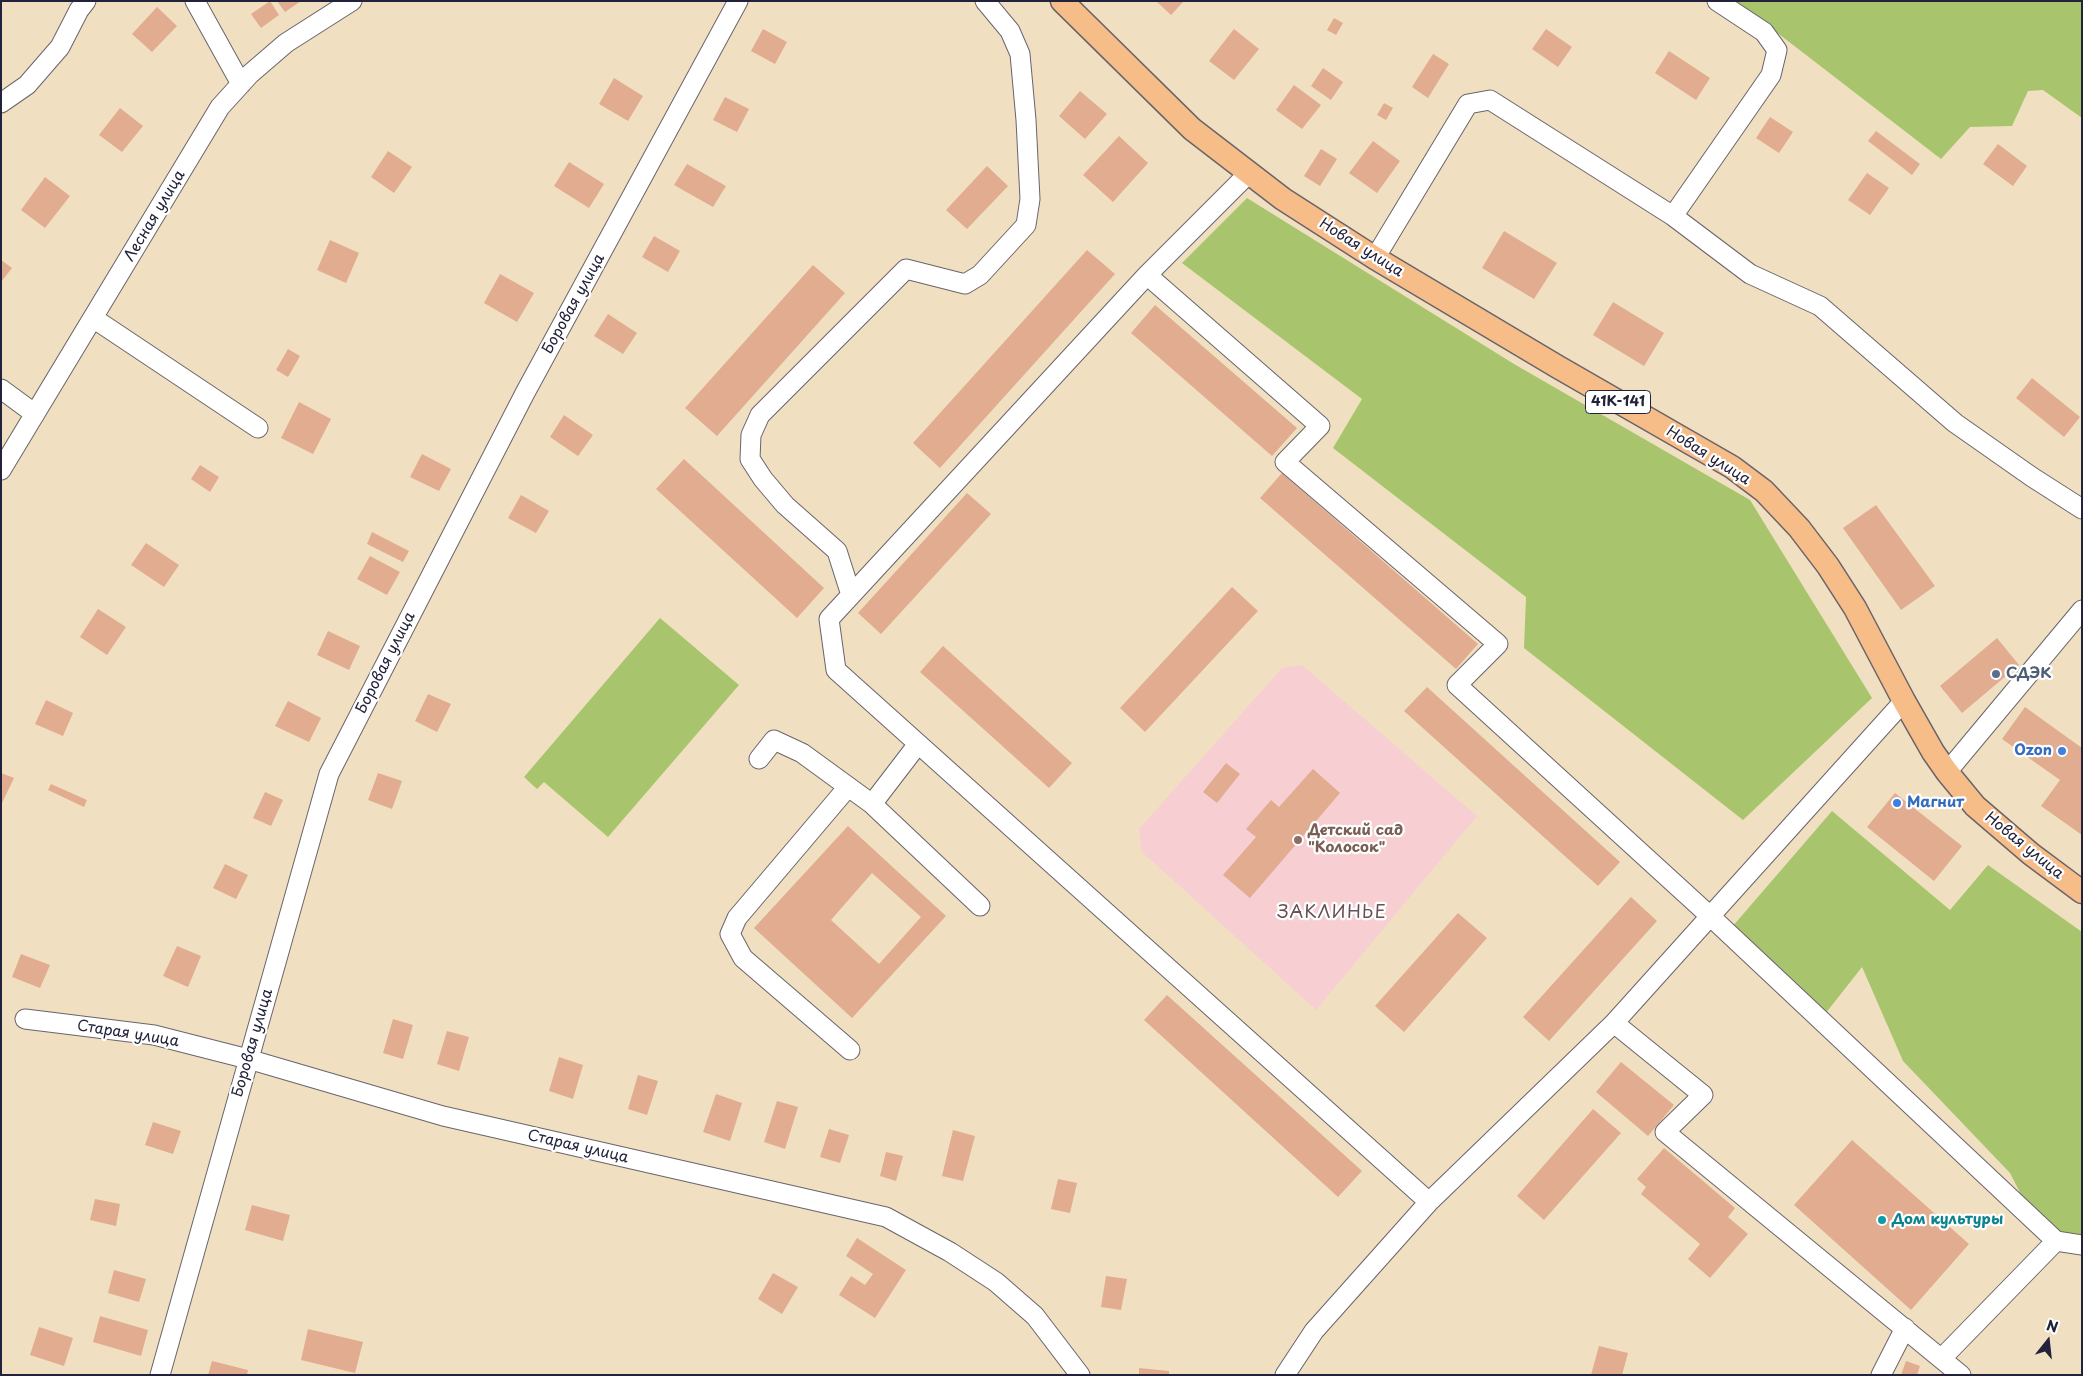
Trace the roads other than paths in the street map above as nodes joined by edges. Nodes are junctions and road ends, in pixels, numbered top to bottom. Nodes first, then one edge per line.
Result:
1 (86, 1) edge
2 (195, 1) edge
3 (352, 1) edge
4 (738, 1) edge
5 (985, 1) edge
6 (1062, 1) edge
7 (1717, 1) edge
8 (241, 84) junction
9 (1, 103) edge
10 (1249, 173) junction
11 (1673, 216) junction
12 (1375, 258) junction
13 (1147, 275) junction
14 (93, 318) junction
15 (1, 388) edge
16 (35, 414) junction
17 (258, 428) dead end
18 (1, 470) edge
19 (2082, 509) edge
20 (851, 595) junction
21 (2082, 610) edge
22 (1904, 701) junction
23 (918, 744) junction
24 (759, 759) dead end
25 (1947, 772) junction
26 (848, 787) junction
27 (872, 804) junction
28 (2082, 892) edge
29 (980, 906) dead end
30 (1710, 916) junction
31 (25, 1020) dead end
32 (1614, 1023) junction
33 (850, 1050) dead end
34 (248, 1059) junction
35 (1430, 1202) junction
36 (2056, 1241) junction
37 (2082, 1245) edge
38 (1905, 1328) junction
39 (1942, 1358) junction
40 (160, 1375) edge
41 (1080, 1375) edge
42 (1285, 1375) edge
43 (1881, 1375) edge
44 (1962, 1375) edge

1 - 9 street
2 - 8 street
3 - 8 street, Лесная улица
4 - 34 street, Боровая улица
5 - 20 street
6 - 10 main road, Новая улица / 41К-141
7 - 11 street
8 - 14 street, Лесная улица
10 - 12 main road, Новая улица / 41К-141
10 - 13 street
11 - 12 street
11 - 19 street
12 - 22 main road, Новая улица / 41К-141
13 - 20 street
13 - 30 street
14 - 16 street, Лесная улица
14 - 17 street
15 - 16 street
16 - 18 street, Лесная улица
20 - 23 street
21 - 25 street
22 - 25 main road, Новая улица / 41К-141
22 - 30 street
23 - 27 street
23 - 35 street
24 - 26 street
25 - 28 main road, Новая улица / 41К-141
26 - 27 street
26 - 33 street
27 - 29 street
30 - 32 street
30 - 36 street
31 - 34 street, Старая улица
32 - 35 street
32 - 38 street
34 - 40 street, Боровая улица
34 - 41 street, Старая улица
35 - 42 street
36 - 37 street
36 - 39 street
38 - 39 street
38 - 43 street
39 - 44 street

